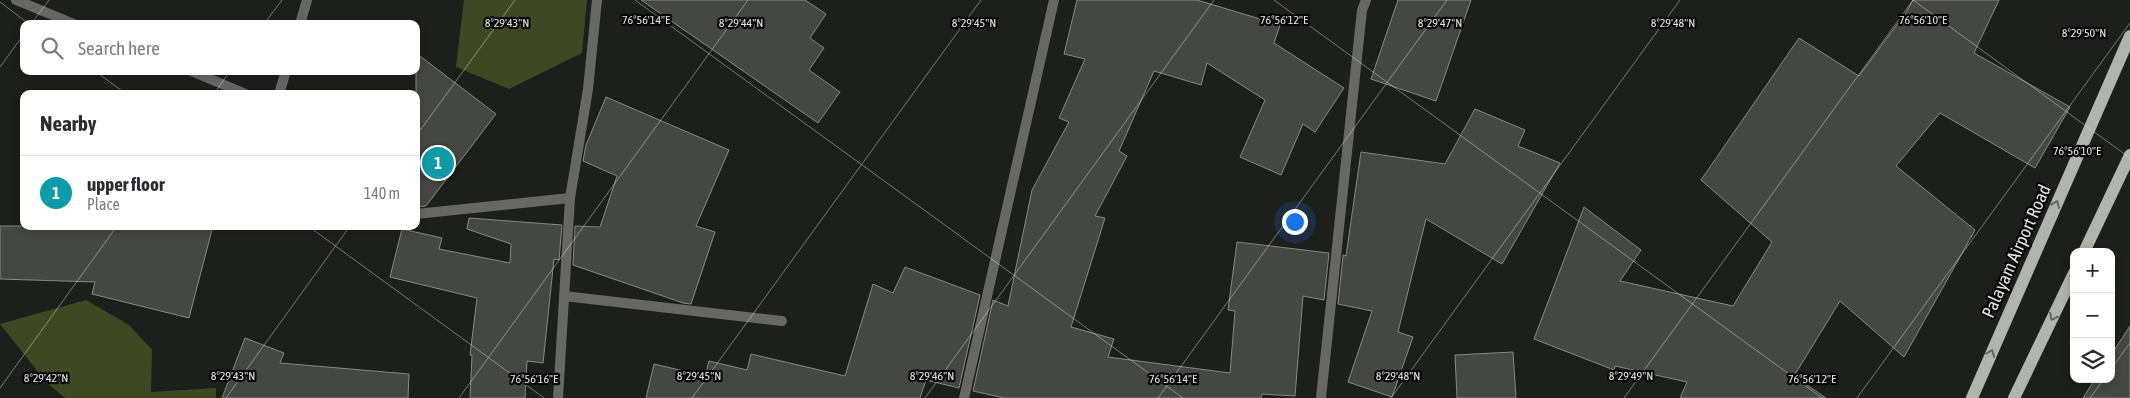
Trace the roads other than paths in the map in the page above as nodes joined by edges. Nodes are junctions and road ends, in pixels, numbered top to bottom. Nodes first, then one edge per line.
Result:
1 (16, 0) edge
2 (306, 0) edge
3 (597, 0) edge
4 (1054, 0) edge
5 (1366, 0) edge
6 (64, 20) edge
7 (301, 20) edge
8 (2130, 36) edge
9 (201, 75) edge
10 (285, 75) edge
11 (236, 90) edge
12 (280, 90) edge
13 (2130, 156) edge
14 (570, 198) junction
15 (420, 214) edge
16 (2086, 248) edge
17 (2070, 281) edge
18 (564, 296) junction
19 (782, 322) dead end
20 (558, 398) edge
21 (964, 398) edge
22 (1321, 398) edge
23 (1972, 398) edge
24 (2014, 398) edge

1 - 6 street
2 - 7 street
3 - 14 street
4 - 21 street
5 - 22 street
23 -> 8 main road, Palayam Airport Road
9 - 11 street
10 - 12 street
13 - 16 main road
14 - 15 street
14 - 18 street
17 -> 24 main road
18 - 19 street
18 - 20 street

